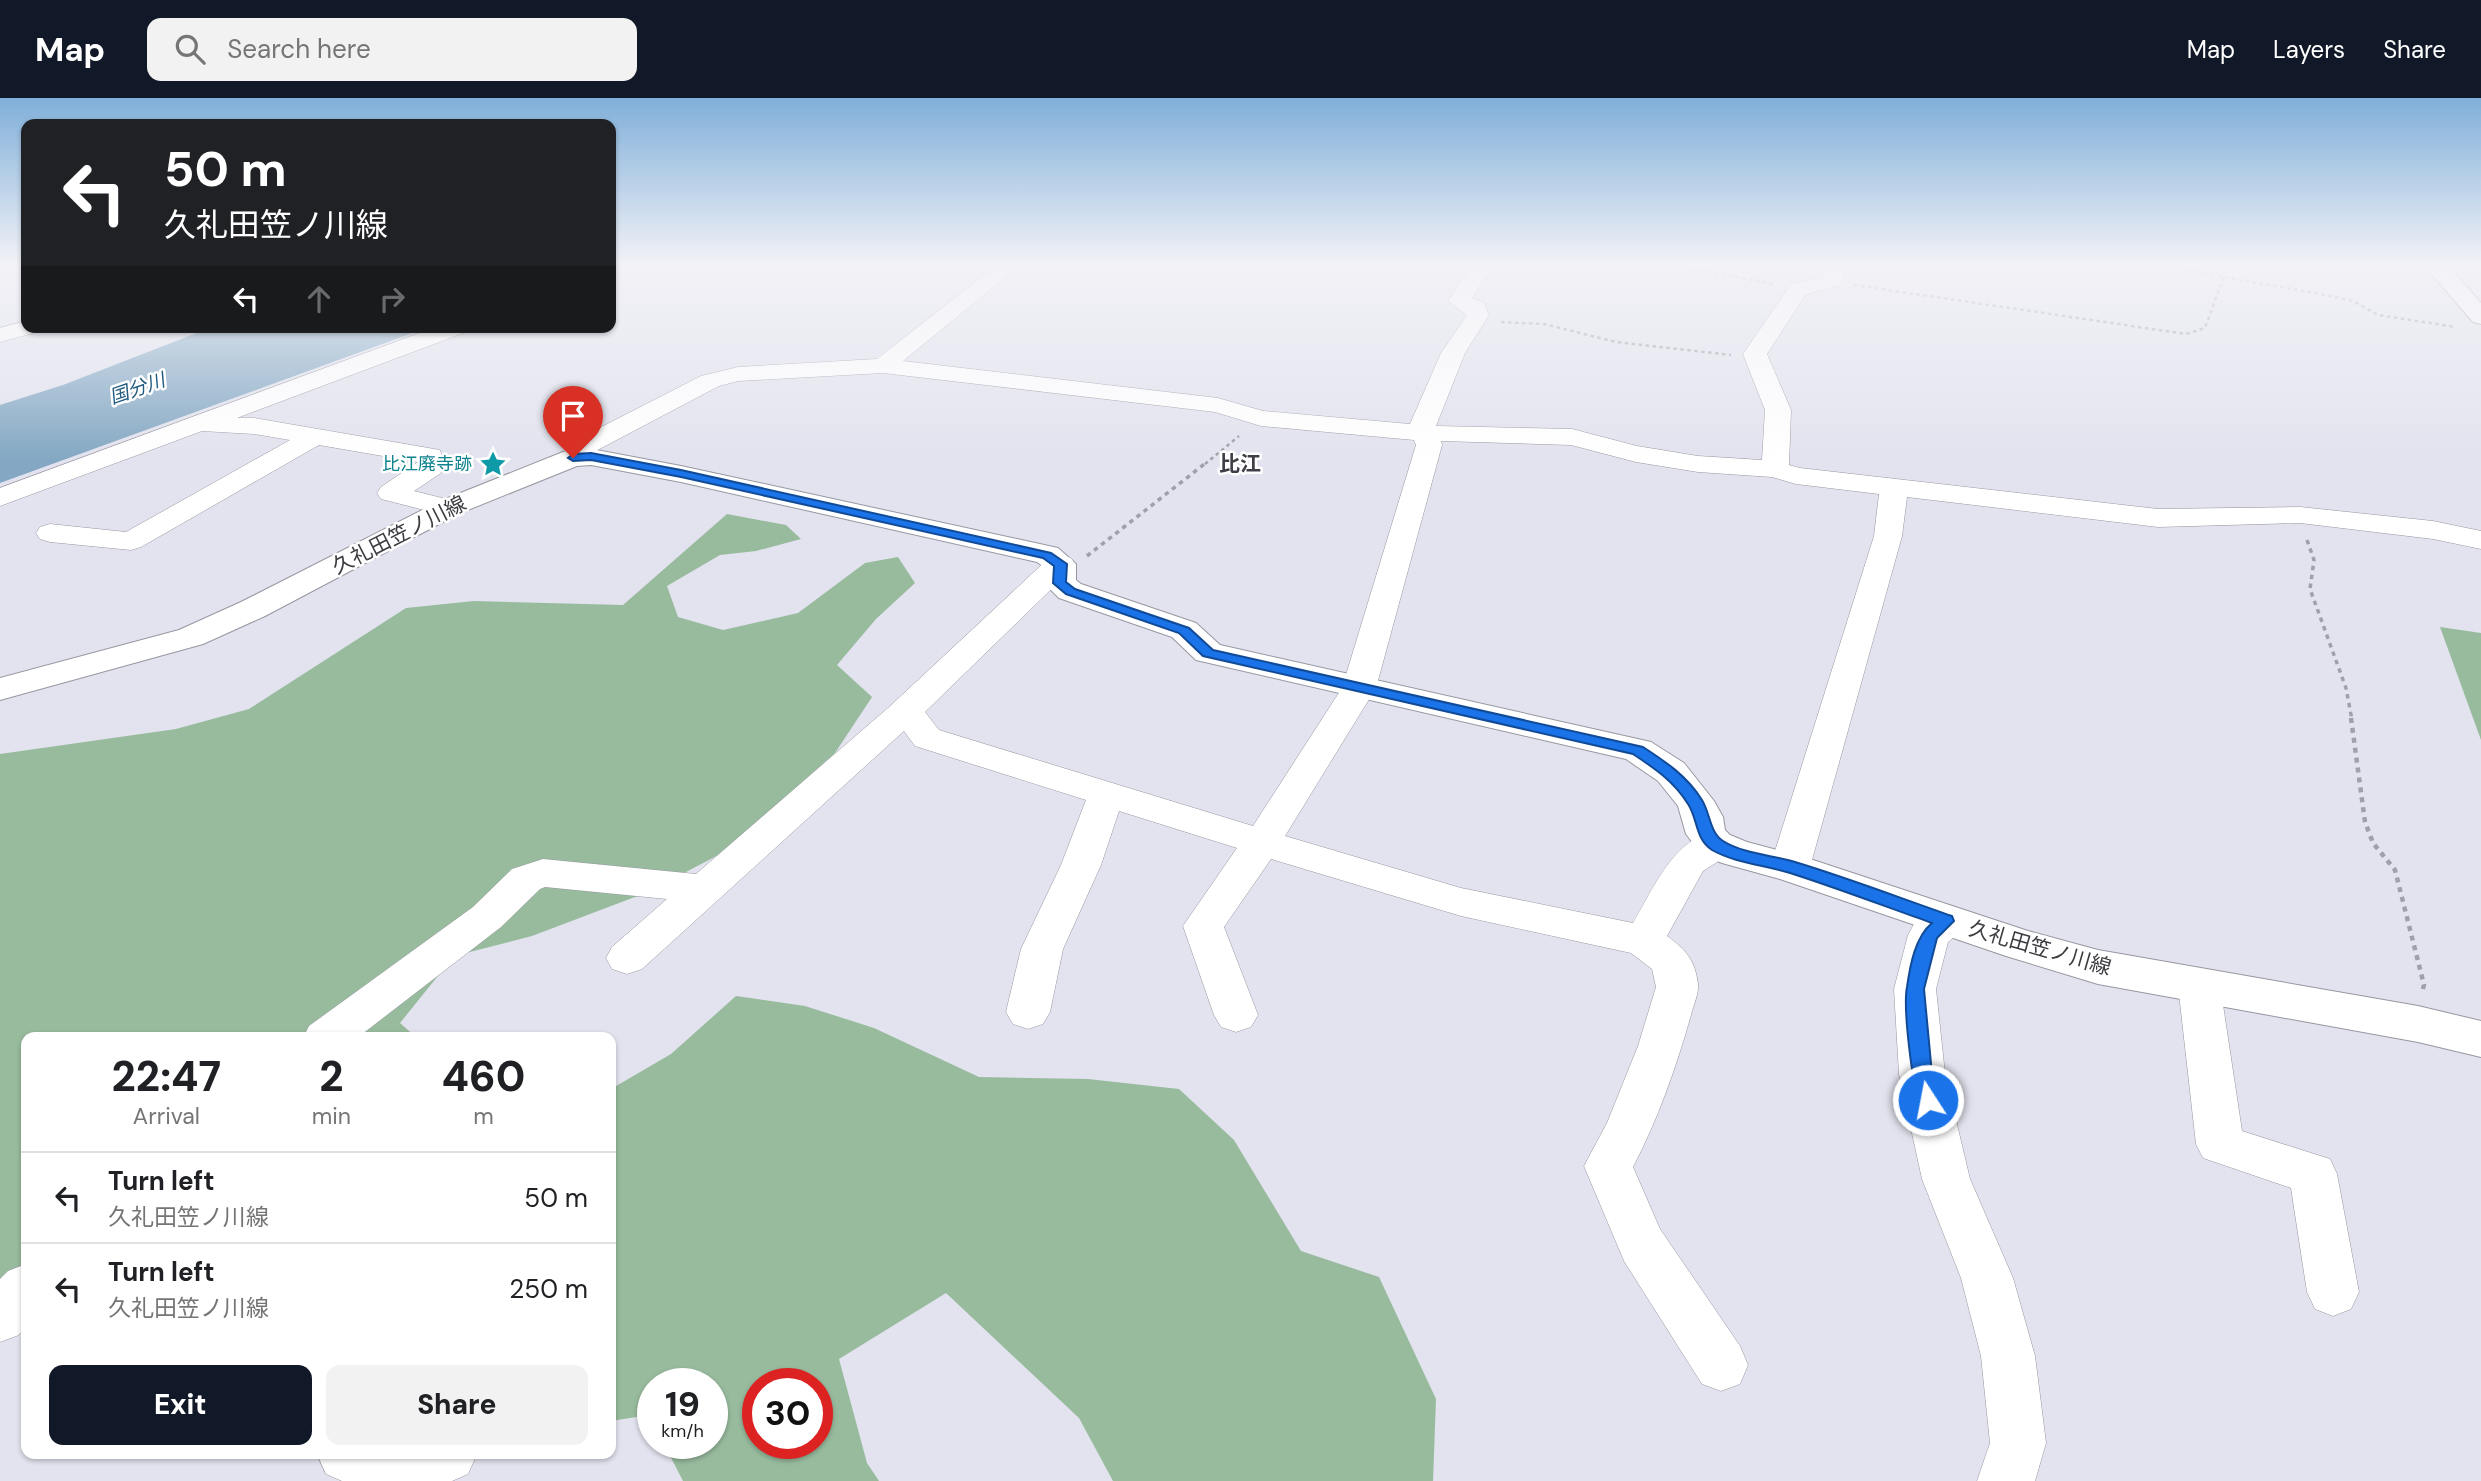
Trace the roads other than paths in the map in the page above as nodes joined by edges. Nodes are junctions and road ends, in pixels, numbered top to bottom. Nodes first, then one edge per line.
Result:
1 (20, 330) edge
2 (929, 330) edge
3 (1468, 330) edge
4 (1771, 330) edge
5 (442, 333) edge
6 (0, 335) edge
7 (883, 366) junction
8 (193, 426) junction
9 (1426, 433) junction
10 (314, 438) junction
11 (573, 458) junction
12 (1775, 469) junction
13 (1894, 486) junction
14 (0, 498) edge
15 (448, 508) junction
16 (51, 533) dead end
17 (2481, 540) edge
18 (1060, 564) junction
19 (1359, 688) junction
20 (0, 689) edge
21 (907, 712) junction
22 (1106, 795) junction
23 (1261, 844) junction
24 (1716, 845) junction
25 (1790, 867) junction
26 (704, 889) junction
27 (1945, 921) junction
28 (1644, 942) junction
29 (627, 958) dead end
30 (2199, 985) junction
31 (1028, 1012) dead end
32 (1236, 1015) dead end
33 (334, 1032) edge
34 (2481, 1040) edge
35 (2333, 1292) dead end
36 (1721, 1365) dead end
37 (2006, 1481) edge

1 - 6 street
2 - 7 street
3 - 9 street
4 - 12 street
5 - 8 street
7 - 9 street
7 - 11 street
8 - 10 street
8 - 14 street
9 - 12 street
9 - 19 street
10 - 15 street
10 - 16 street
11 - 15 main road, 久礼田笠ノ川線
11 - 18 main road, 久礼田笠ノ川線
12 - 13 street
13 - 17 street
13 - 25 street
15 - 20 main road, 久礼田笠ノ川線
18 - 19 main road
18 - 21 street
19 - 23 street
19 - 24 main road
21 - 22 street
21 - 26 street
22 - 23 street
22 - 31 street
23 - 28 street
23 - 32 street
24 - 25 main road, 久礼田笠ノ川線
24 - 28 street
25 - 27 main road, 久礼田笠ノ川線
26 - 29 street
26 - 33 street
27 - 30 main road, 久礼田笠ノ川線
27 - 37 street
28 - 36 street
30 - 34 main road, 久礼田笠ノ川線
30 - 35 street

